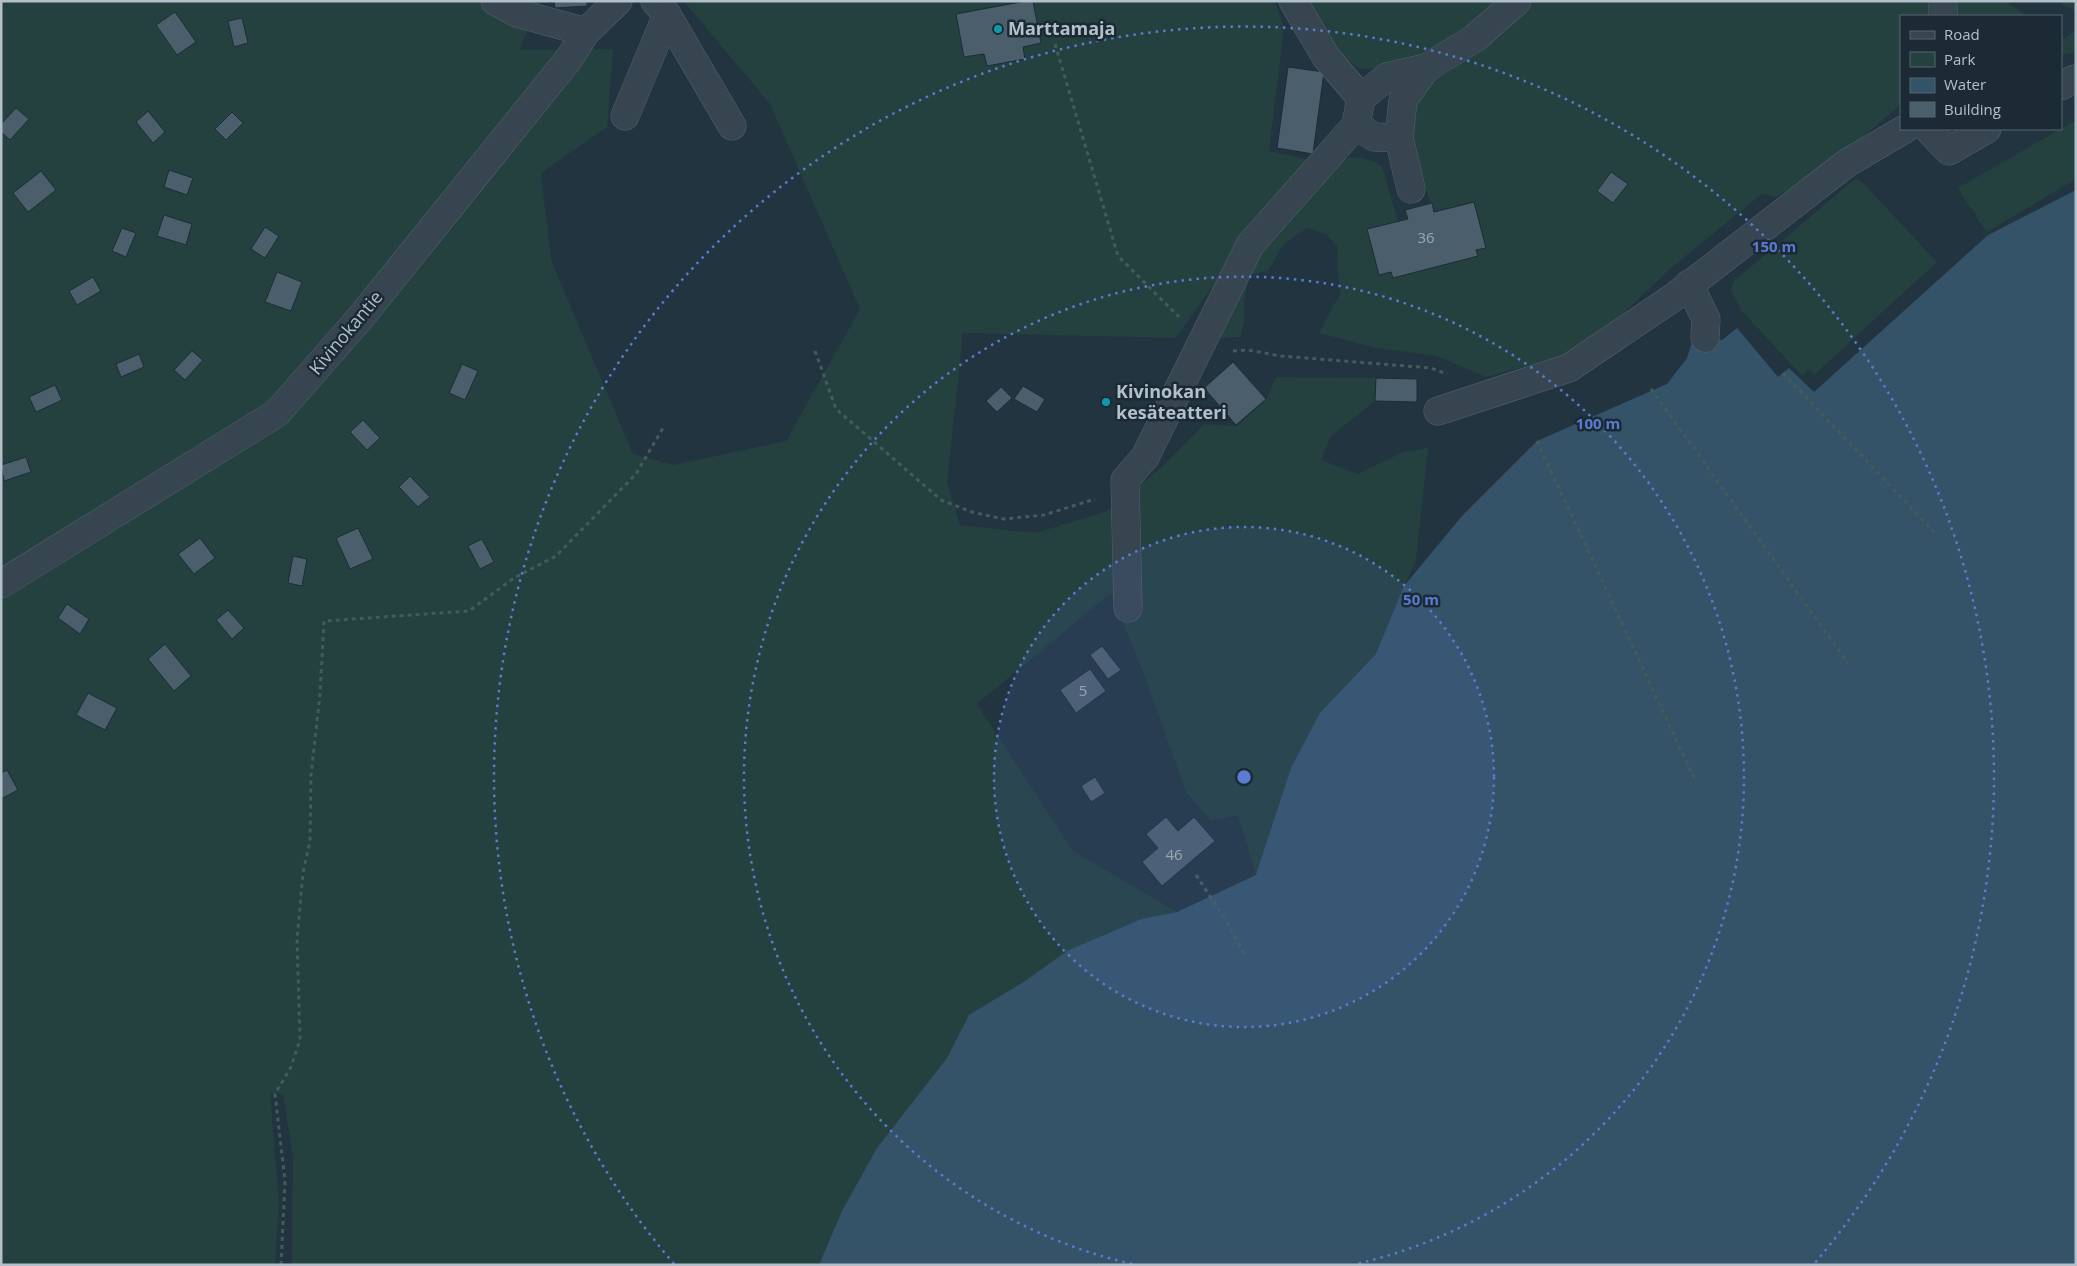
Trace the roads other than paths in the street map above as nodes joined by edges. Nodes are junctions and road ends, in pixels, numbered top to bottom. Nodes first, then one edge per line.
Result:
1 (495, 1) edge
2 (1293, 1) edge
3 (1518, 1) edge
4 (1943, 1) edge
5 (612, 8) edge
6 (661, 8) edge
7 (1943, 15) edge
8 (586, 32) junction
9 (1426, 68) junction
10 (1361, 98) junction
11 (624, 116) dead end
12 (1356, 125) junction
13 (732, 126) dead end
14 (1903, 130) edge
15 (1929, 130) edge
16 (1985, 130) edge
17 (1398, 138) junction
18 (1411, 189) dead end
19 (1689, 284) junction
20 (1705, 338) dead end
21 (1438, 411) dead end
22 (1, 584) edge
23 (1128, 608) dead end

1 - 8 lane
2 - 10 lane
3 - 9 lane
4 - 7 lane
5 - 8 lane, Kivinokantie
6 - 11 lane
6 - 13 lane
8 - 22 lane, Kivinokantie
9 - 10 lane
9 - 17 lane
10 - 12 lane
12 - 17 lane
12 - 23 lane
14 - 19 lane
15 - 16 lane
17 - 18 lane
19 - 20 lane
19 - 21 lane

